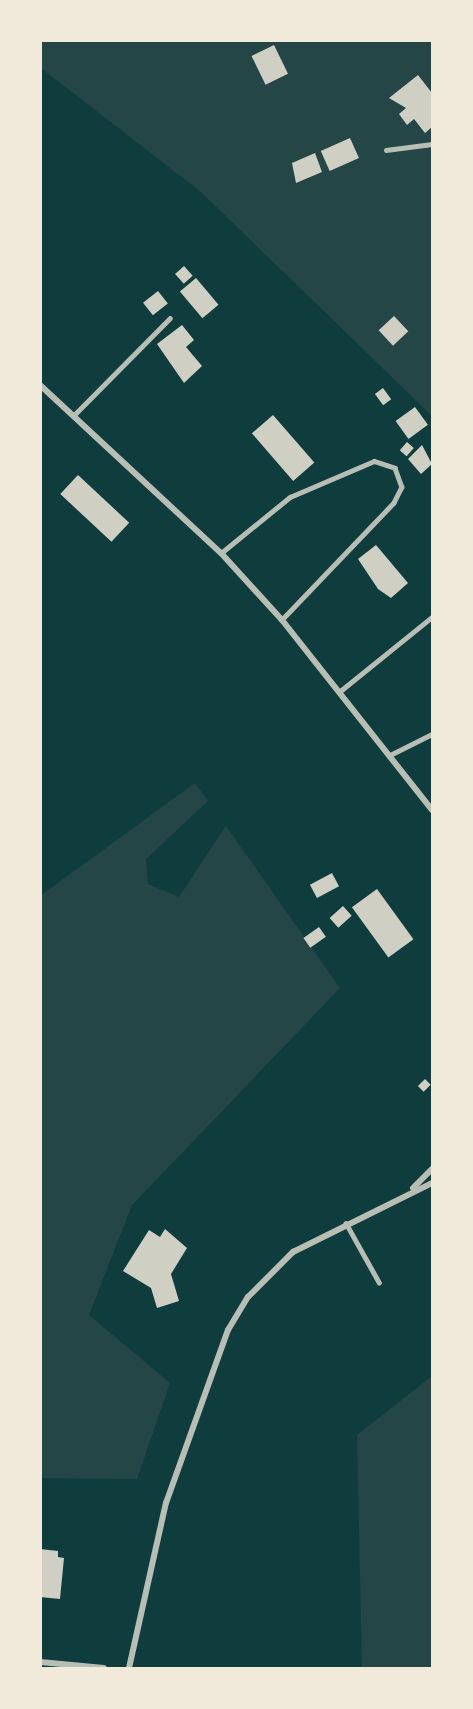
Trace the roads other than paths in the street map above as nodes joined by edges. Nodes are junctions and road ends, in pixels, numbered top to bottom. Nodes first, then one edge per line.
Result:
1 (432, 144) edge
2 (386, 150) dead end
3 (170, 318) dead end
4 (40, 385) edge
5 (74, 415) junction
6 (221, 553) junction
7 (432, 617) edge
8 (282, 620) junction
9 (339, 692) junction
10 (432, 734) edge
11 (390, 755) junction
12 (432, 810) edge
13 (432, 1169) edge
14 (432, 1183) edge
15 (412, 1188) junction
16 (346, 1223) junction
17 (379, 1282) dead end
18 (40, 1662) edge
19 (104, 1668) edge
20 (129, 1668) edge

1 - 2 lane
3 - 5 lane
4 - 5 street
5 - 6 street
6 - 8 street
6 - 8 lane
7 - 9 lane
8 - 9 street
9 - 11 street
10 - 11 lane
11 - 12 street
13 - 15 street
14 - 15 street
15 - 16 street
16 - 17 lane
16 - 20 street
18 - 19 street

